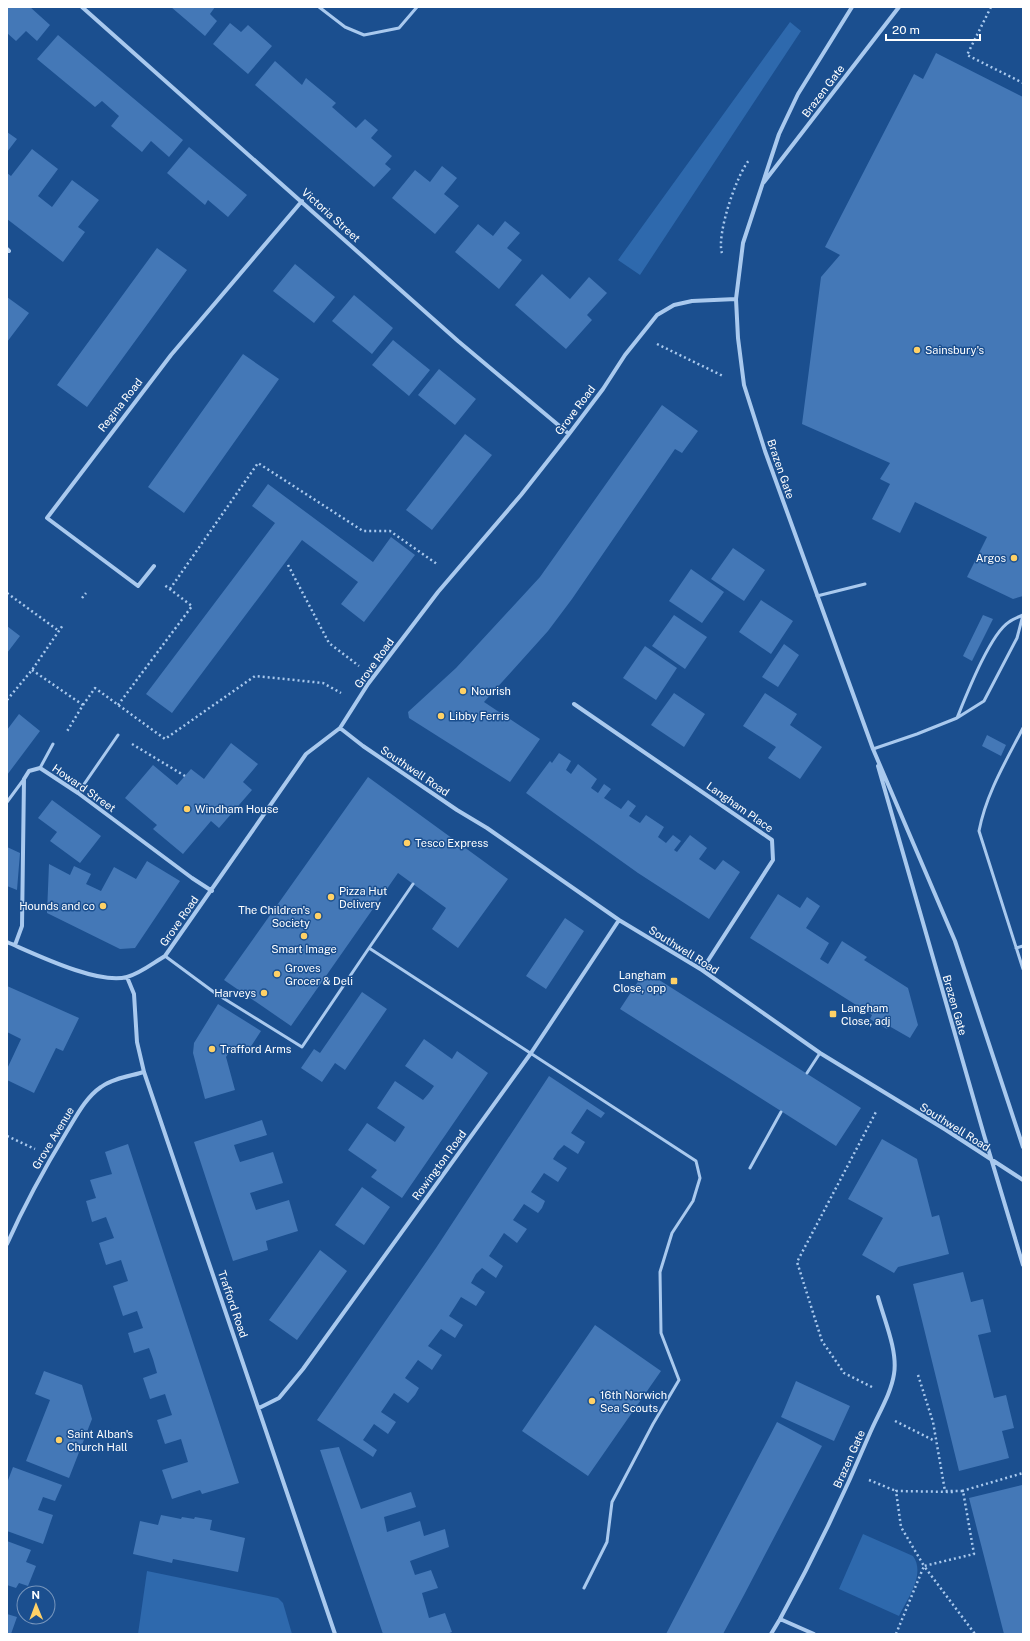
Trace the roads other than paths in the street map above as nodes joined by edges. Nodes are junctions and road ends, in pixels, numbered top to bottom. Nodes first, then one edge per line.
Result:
1 (82, 7) edge
2 (319, 7) edge
3 (417, 7) edge
4 (852, 7) edge
5 (899, 7) edge
6 (762, 186) junction
7 (302, 201) junction
8 (736, 299) junction
9 (569, 434) junction
10 (154, 566) dead end
11 (865, 584) dead end
12 (817, 596) junction
13 (1023, 615) edge
14 (574, 704) dead end
15 (957, 718) junction
16 (340, 728) junction
17 (1023, 728) edge
18 (118, 735) road end
19 (53, 744) road end
20 (873, 749) junction
21 (40, 768) junction
22 (24, 779) junction
23 (78, 793) junction
24 (7, 802) edge
25 (413, 884) dead end
26 (212, 890) junction
27 (619, 920) junction
28 (7, 942) edge
29 (15, 945) junction
30 (1023, 946) edge
31 (369, 948) junction
32 (1016, 948) junction
33 (166, 956) junction
34 (1023, 969) edge
35 (702, 970) junction
36 (126, 977) junction
37 (820, 1053) junction
38 (531, 1054) junction
39 (144, 1072) junction
40 (807, 1073) dead end
41 (781, 1112) dead end
42 (1023, 1147) edge
43 (750, 1168) dead end
44 (1023, 1180) edge
45 (7, 1244) edge
46 (1023, 1264) edge
47 (878, 1297) dead end
48 (259, 1408) junction
49 (584, 1588) dead end
50 (780, 1619) junction
51 (335, 1634) edge
52 (771, 1634) edge
53 (814, 1634) edge

1 - 7 street, Victoria Street
2 - 3 lane
4 - 6 street, Brazen Gate
5 - 6 street, Brazen Gate
6 - 8 street, Brazen Gate
7 - 9 street, Victoria Street
7 - 10 street, Regina Road
8 - 9 street, Grove Road
8 - 12 street, Brazen Gate
9 - 16 street, Grove Road
11 - 12 lane
12 - 20 street, Brazen Gate
13 - 15 lane
13 - 15 lane
14 - 35 street, Langham Place
15 - 20 lane
16 - 26 street, Grove Road
16 - 27 street, Southwell Road
17 - 32 lane
18 - 23 lane
19 - 21 lane
20 - 42 street, Brazen Gate
20 - 46 street, Brazen Gate
21 - 22 street, Howard Street
21 - 23 street, Howard Street
22 - 24 lane
22 - 29 street
23 - 26 street, Howard Street
25 - 31 lane
26 - 33 street, Grove Road
27 - 35 street, Southwell Road
27 - 38 street, Rowington Road
28 - 29 street, Grove Road
29 - 36 street, Grove Road
30 - 32 lane
31 - 33 lane
31 - 38 lane
32 - 34 lane
33 - 36 street, Grove Road
35 - 37 street, Southwell Road
36 - 39 street, Trafford Road
37 - 40 lane
37 - 44 street, Southwell Road
38 - 48 street, Rowington Road
38 - 49 lane
39 - 45 street, Grove Avenue
39 - 48 street, Trafford Road
41 - 43 lane
47 - 50 street, Brazen Gate
48 - 51 street, Trafford Road
50 - 52 street, Brazen Gate
50 - 53 street

